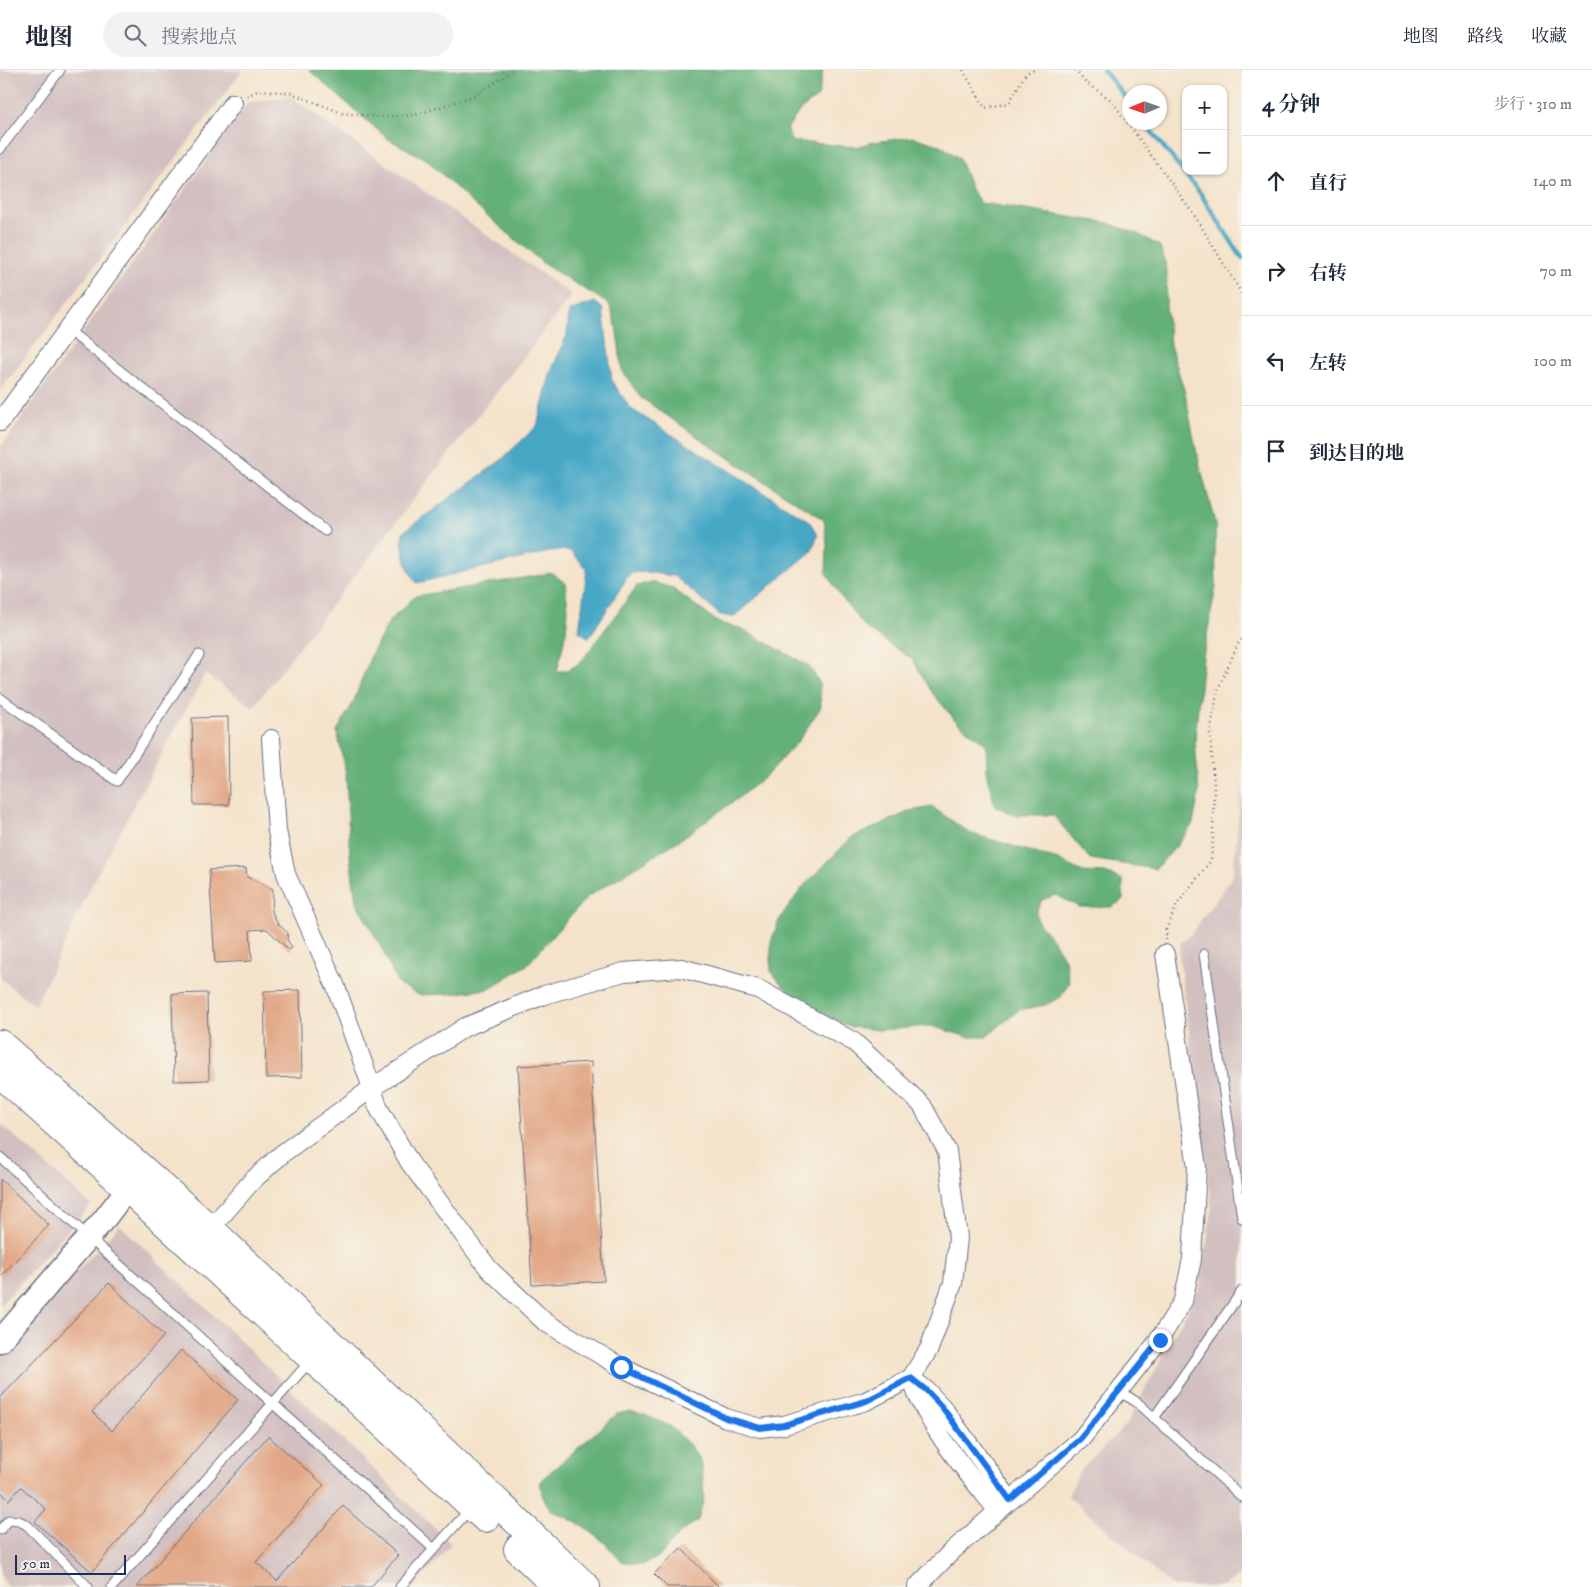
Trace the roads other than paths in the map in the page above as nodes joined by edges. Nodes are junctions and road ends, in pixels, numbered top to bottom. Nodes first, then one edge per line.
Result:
1 (60, 70) edge
2 (233, 103) road end
3 (0, 149) edge
4 (68, 330) junction
5 (0, 422) edge
6 (325, 532) dead end
7 (199, 655) dead end
8 (0, 698) edge
9 (271, 739) dead end
10 (1165, 954) road end
11 (1204, 954) dead end
12 (0, 1044) edge
13 (0, 1073) edge
14 (372, 1088) junction
15 (0, 1157) edge
16 (128, 1188) junction
17 (1242, 1218) edge
18 (210, 1229) junction
19 (89, 1237) junction
20 (1242, 1291) edge
21 (0, 1341) edge
22 (313, 1358) junction
23 (911, 1378) junction
24 (1119, 1391) junction
25 (273, 1403) junction
26 (1154, 1418) junction
27 (1242, 1497) edge
28 (473, 1506) junction
29 (1004, 1506) junction
30 (0, 1530) edge
31 (434, 1549) junction
32 (88, 1587) edge
33 (112, 1587) edge
34 (400, 1587) edge
35 (557, 1587) edge
36 (586, 1587) edge
37 (917, 1587) edge

1 - 3 lane
2 - 4 street
4 - 5 street
4 - 6 lane
7 - 8 lane
9 - 14 street
10 - 24 street
11 - 17 lane
12 - 18 highway
13 - 16 highway
14 - 18 street
14 - 23 street
14 - 23 street
15 - 19 lane
16 - 19 street
16 - 22 highway
18 - 36 highway
19 - 21 street
19 - 25 lane
20 - 26 lane
22 - 25 lane
22 - 28 highway
23 - 29 street
24 - 26 lane
24 - 29 street
25 - 31 lane
25 - 33 lane
26 - 27 lane
28 - 31 lane
28 - 35 highway
29 - 37 street
30 - 32 lane
31 - 34 lane

